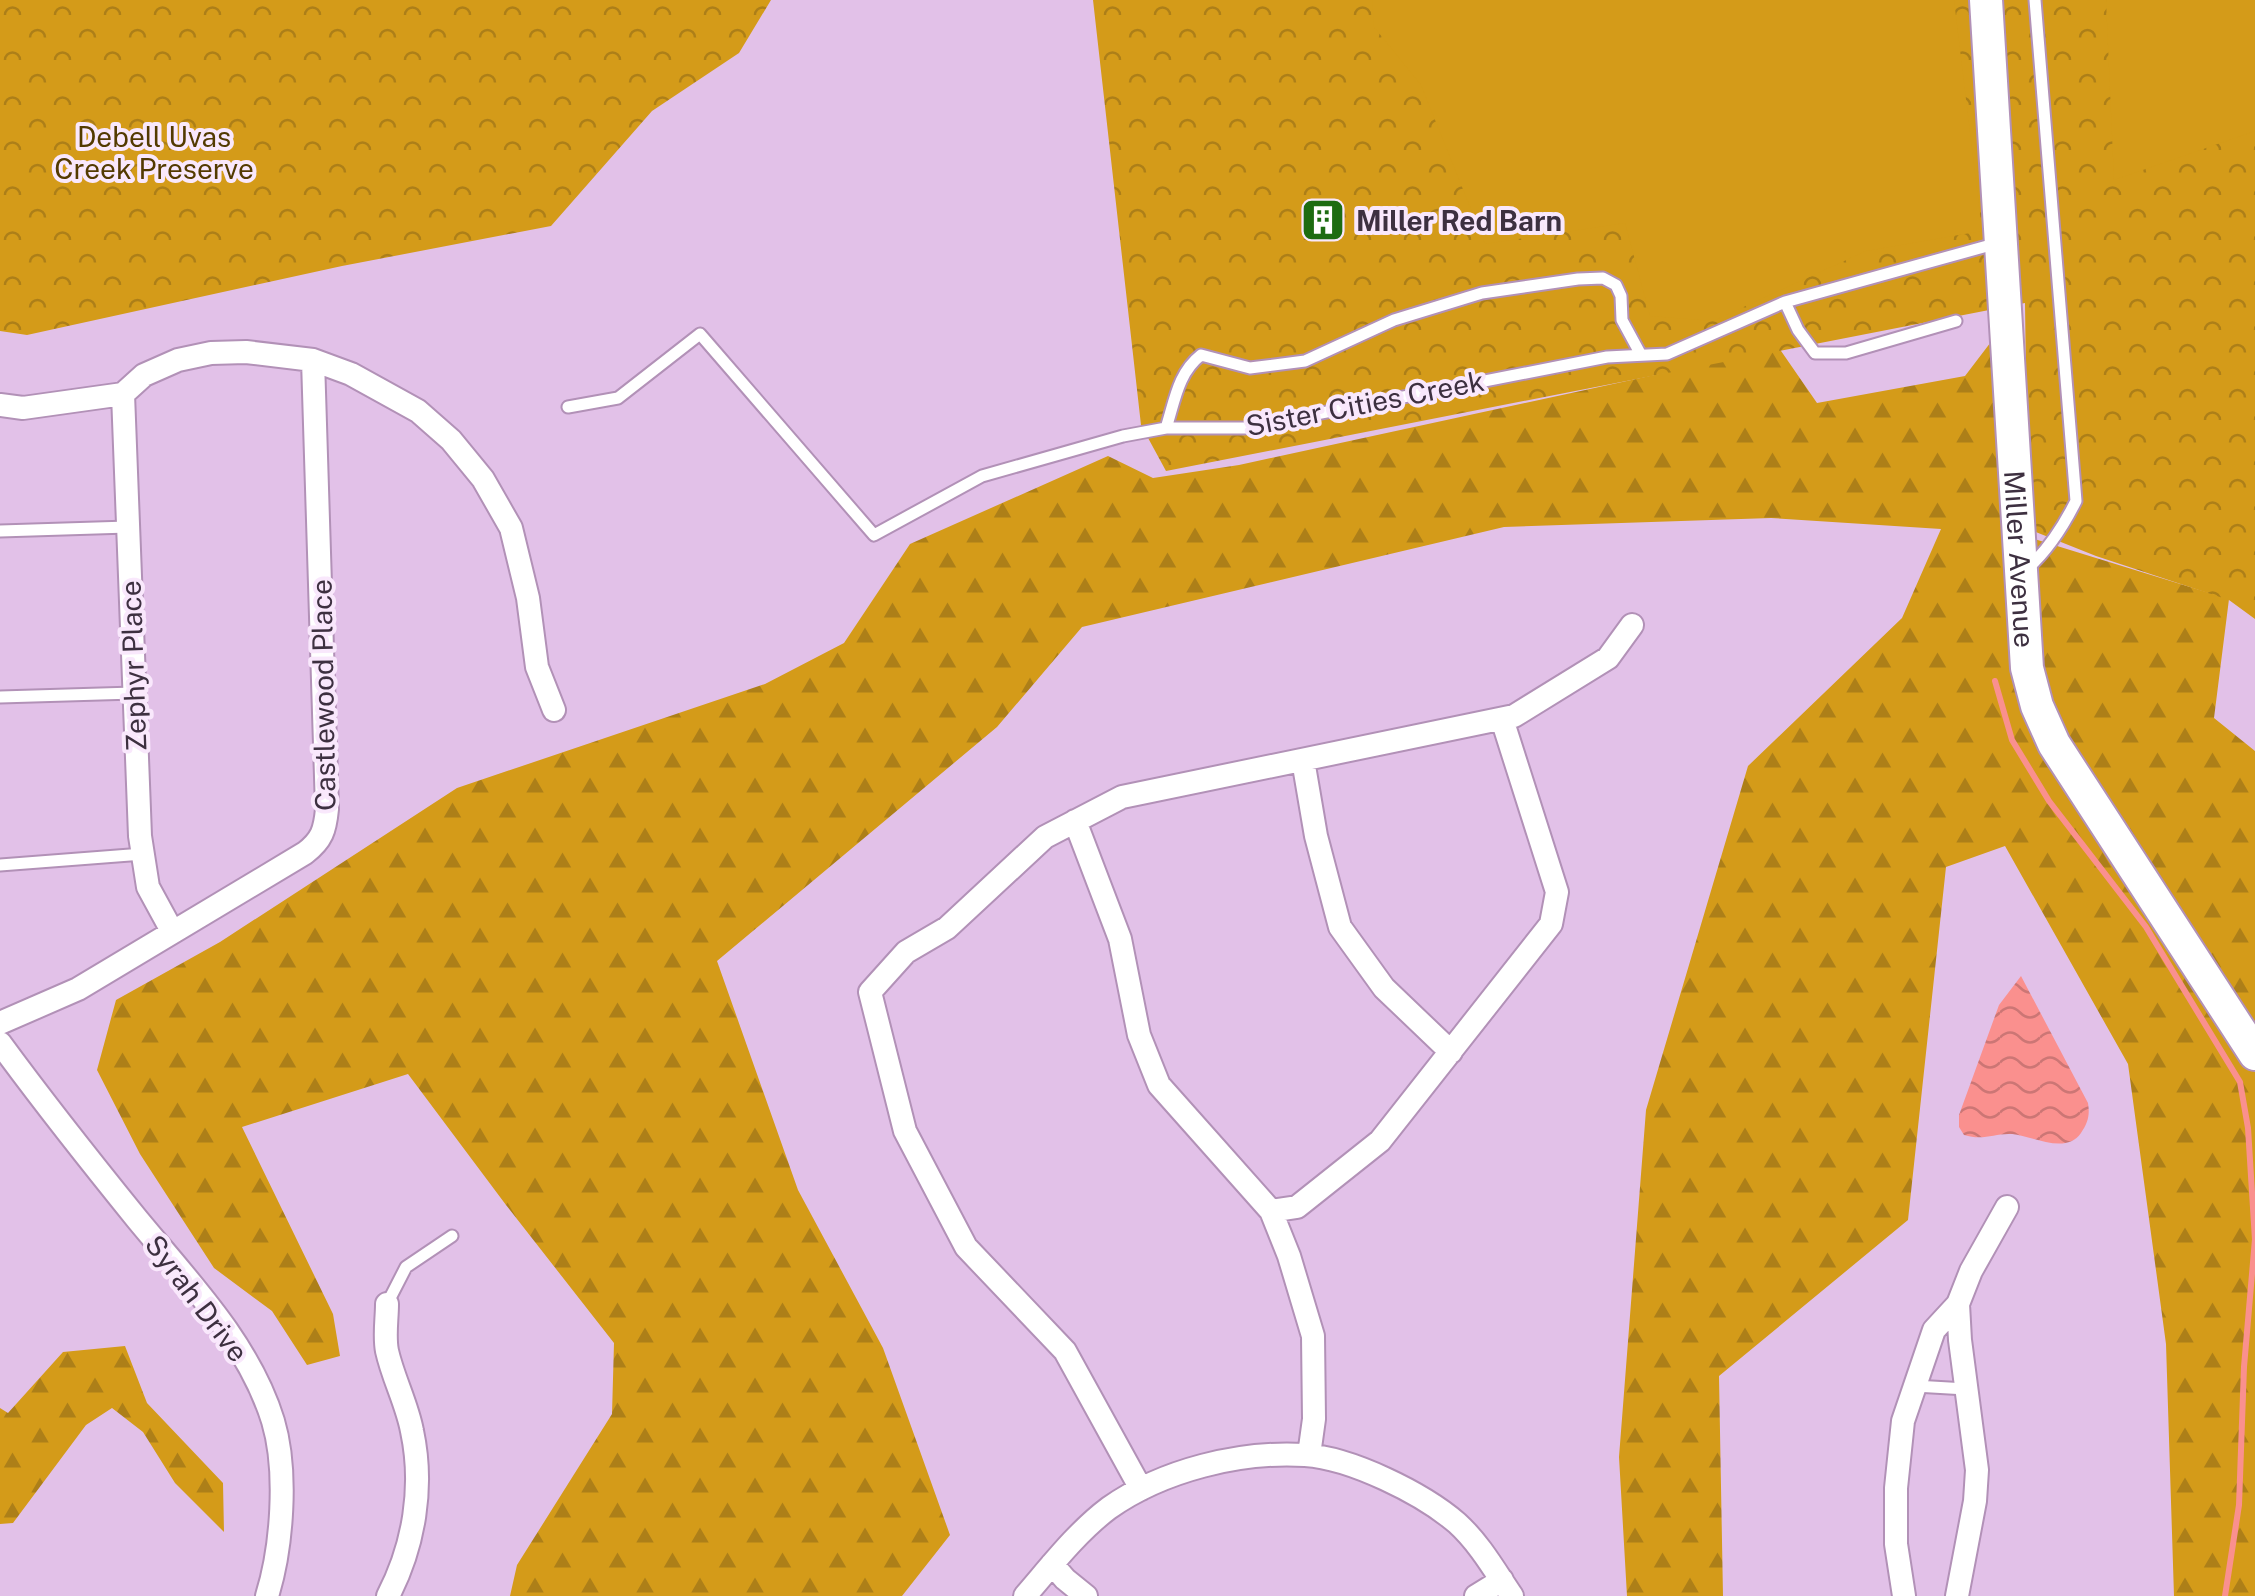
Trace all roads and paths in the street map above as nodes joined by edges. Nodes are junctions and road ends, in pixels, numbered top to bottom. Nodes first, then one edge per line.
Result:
1 (1986, 0) edge
2 (2035, 0) edge
3 (2002, 242) junction
4 (1785, 302) junction
5 (1956, 321) dead end
6 (1641, 355) junction
7 (312, 360) junction
8 (123, 394) junction
9 (0, 406) edge
10 (568, 407) dead end
11 (1166, 428) junction
12 (128, 527) junction
13 (0, 531) edge
14 (2020, 575) junction
15 (1632, 626) dead end
16 (134, 693) junction
17 (0, 696) edge
18 (554, 710) dead end
19 (1502, 719) junction
20 (1303, 760) junction
21 (1075, 821) junction
22 (143, 854) junction
23 (0, 865) edge
24 (172, 931) junction
25 (0, 1022) edge
26 (0, 1043) edge
27 (1451, 1052) junction
28 (2255, 1054) edge
29 (2007, 1207) dead end
30 (1272, 1210) junction
31 (452, 1236) dead end
32 (387, 1304) joint
33 (1958, 1304) junction
34 (1913, 1386) junction
35 (1966, 1389) junction
36 (1309, 1455) junction
37 (1141, 1488) junction
38 (1052, 1564) junction
39 (1507, 1588) edge
40 (266, 1596) edge
41 (388, 1596) edge
42 (1025, 1596) edge
43 (1086, 1596) edge
44 (1476, 1596) edge
45 (1904, 1596) edge
46 (1957, 1596) edge

1 - 3 street, Miller Avenue
2 - 14 lane
3 - 4 lane, Sister Cities Creek
3 - 14 street, Miller Avenue
4 - 5 lane
4 - 6 lane, Sister Cities Creek
6 - 11 lane, Sister Cities Creek
6 - 11 lane
7 - 8 street
7 - 18 street
7 - 24 street, Castlewood Place
8 - 9 street
8 - 12 street, Zephyr Place
10 - 11 lane, Sister Cities Creek
12 - 13 lane
12 - 16 street, Zephyr Place
14 - 28 street, Miller Avenue
15 - 19 street
16 - 17 lane
16 - 22 street, Zephyr Place
19 - 20 street
19 - 27 street
20 - 21 street
20 - 27 street
21 - 30 street
21 - 37 street
22 - 23 lane
22 - 24 street, Zephyr Place
24 - 25 street, Castlewood Place
26 - 40 street, Syrah Drive
27 - 30 street
29 - 33 street
30 - 36 street
31 - 32 lane
32 - 41 street
33 - 34 street
33 - 35 street
34 - 35 lane
34 - 45 street
35 - 46 street
36 - 37 street
36 - 39 street
37 - 38 street
38 - 42 street
38 - 43 street
39 - 44 street

